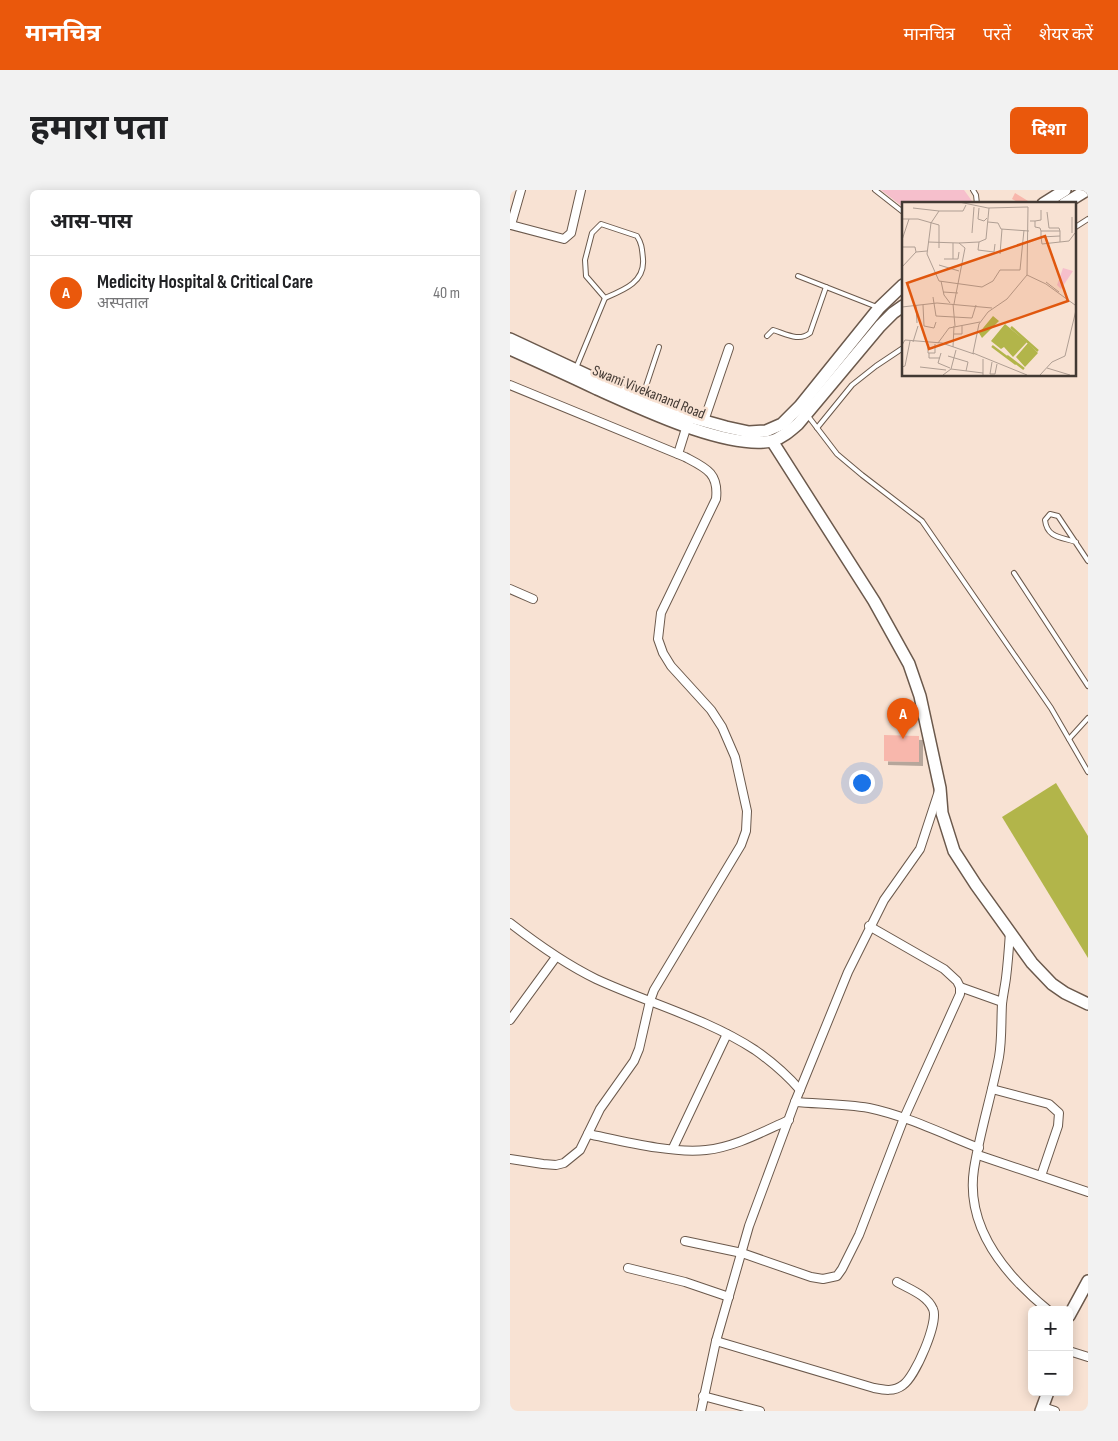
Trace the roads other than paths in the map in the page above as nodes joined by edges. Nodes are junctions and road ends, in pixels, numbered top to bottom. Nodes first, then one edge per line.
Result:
1 (521, 190) edge
2 (581, 190) edge
3 (875, 190) edge
4 (973, 190) edge
5 (1065, 190) edge
6 (1087, 190) edge
7 (977, 202) edge
8 (1046, 202) edge
9 (1067, 202) edge
10 (902, 211) edge
11 (1088, 219) edge
12 (511, 225) edge
13 (1076, 227) edge
14 (798, 276) dead end
15 (826, 287) junction
16 (902, 287) edge
17 (605, 298) junction
18 (902, 307) edge
19 (880, 308) junction
20 (767, 336) dead end
21 (510, 339) edge
22 (659, 346) dead end
23 (729, 348) dead end
24 (510, 349) edge
25 (902, 349) edge
26 (573, 373) junction
27 (510, 385) edge
28 (640, 403) junction
29 (806, 415) junction
30 (688, 421) junction
31 (704, 421) junction
32 (817, 428) junction
33 (772, 440) junction
34 (678, 454) junction
35 (1076, 542) junction
36 (1088, 561) edge
37 (1014, 572) dead end
38 (510, 589) edge
39 (533, 599) dead end
40 (1088, 686) edge
41 (1088, 718) edge
42 (1069, 739) junction
43 (1088, 772) edge
44 (940, 788) junction
45 (510, 923) edge
46 (869, 926) junction
47 (1010, 932) junction
48 (556, 957) junction
49 (960, 987) junction
50 (650, 1001) junction
51 (1002, 1002) junction
52 (1088, 1004) edge
53 (510, 1020) edge
54 (727, 1034) junction
55 (992, 1089) junction
56 (800, 1090) junction
57 (795, 1102) junction
58 (904, 1118) junction
59 (789, 1120) junction
60 (588, 1134) junction
61 (673, 1148) junction
62 (978, 1151) junction
63 (510, 1159) edge
64 (1041, 1176) junction
65 (1088, 1192) edge
66 (685, 1241) dead end
67 (742, 1253) junction
68 (628, 1268) dead end
69 (1088, 1281) edge
70 (897, 1282) dead end
71 (729, 1297) junction
72 (1043, 1306) edge
73 (1073, 1309) edge
74 (716, 1341) junction
75 (1073, 1352) edge
76 (1088, 1357) edge
77 (703, 1396) junction
78 (1047, 1396) edge
79 (1042, 1409) edge
80 (700, 1411) edge
81 (760, 1411) edge
82 (1055, 1411) edge

1 - 12 street
2 - 12 street
3 - 10 lane
4 - 7 lane
5 - 8 street
6 - 9 street
11 - 13 lane
14 - 15 lane
15 - 19 lane
15 - 20 lane
16 - 19 street
17 - 17 lane
17 - 26 lane
18 - 29 street, Swami Vivekanand Road
19 - 31 street, Swami Vivekanand Road
21 - 26 street, Swami Vivekanand Road
22 - 28 lane
23 - 31 street
24 - 26 street, Swami Vivekanand Road
25 - 32 lane
26 - 28 street, Swami Vivekanand Road
27 - 34 street
28 - 30 street, Swami Vivekanand Road
29 - 32 lane
29 - 33 street, Swami Vivekanand Road
30 - 31 street, Swami Vivekanand Road
30 - 33 street, Swami Vivekanand Road
30 - 34 street
32 - 42 lane
33 - 44 street
34 - 50 street
35 - 35 lane
35 - 36 lane
37 - 40 lane
38 - 39 street
41 - 42 lane
42 - 43 lane
44 - 46 street
44 - 47 street
45 - 48 street
46 - 49 street
46 - 56 street
47 - 51 street
47 - 52 street
48 - 50 street
48 - 53 street
49 - 51 street
49 - 58 street
50 - 54 street
50 - 60 street
51 - 55 street
54 - 56 street
54 - 61 street
55 - 62 street
55 - 64 street
56 - 57 street
57 - 58 street
57 - 59 street
58 - 62 street
58 - 67 street
59 - 61 street
59 - 67 street
60 - 61 street
60 - 63 street
62 - 64 street
62 - 72 street
64 - 65 street
66 - 67 street
67 - 71 street
68 - 71 street
69 - 73 street
70 - 74 street
71 - 74 street
74 - 77 street
75 - 76 street
77 - 80 street
77 - 81 street
78 - 79 street
79 - 82 street

